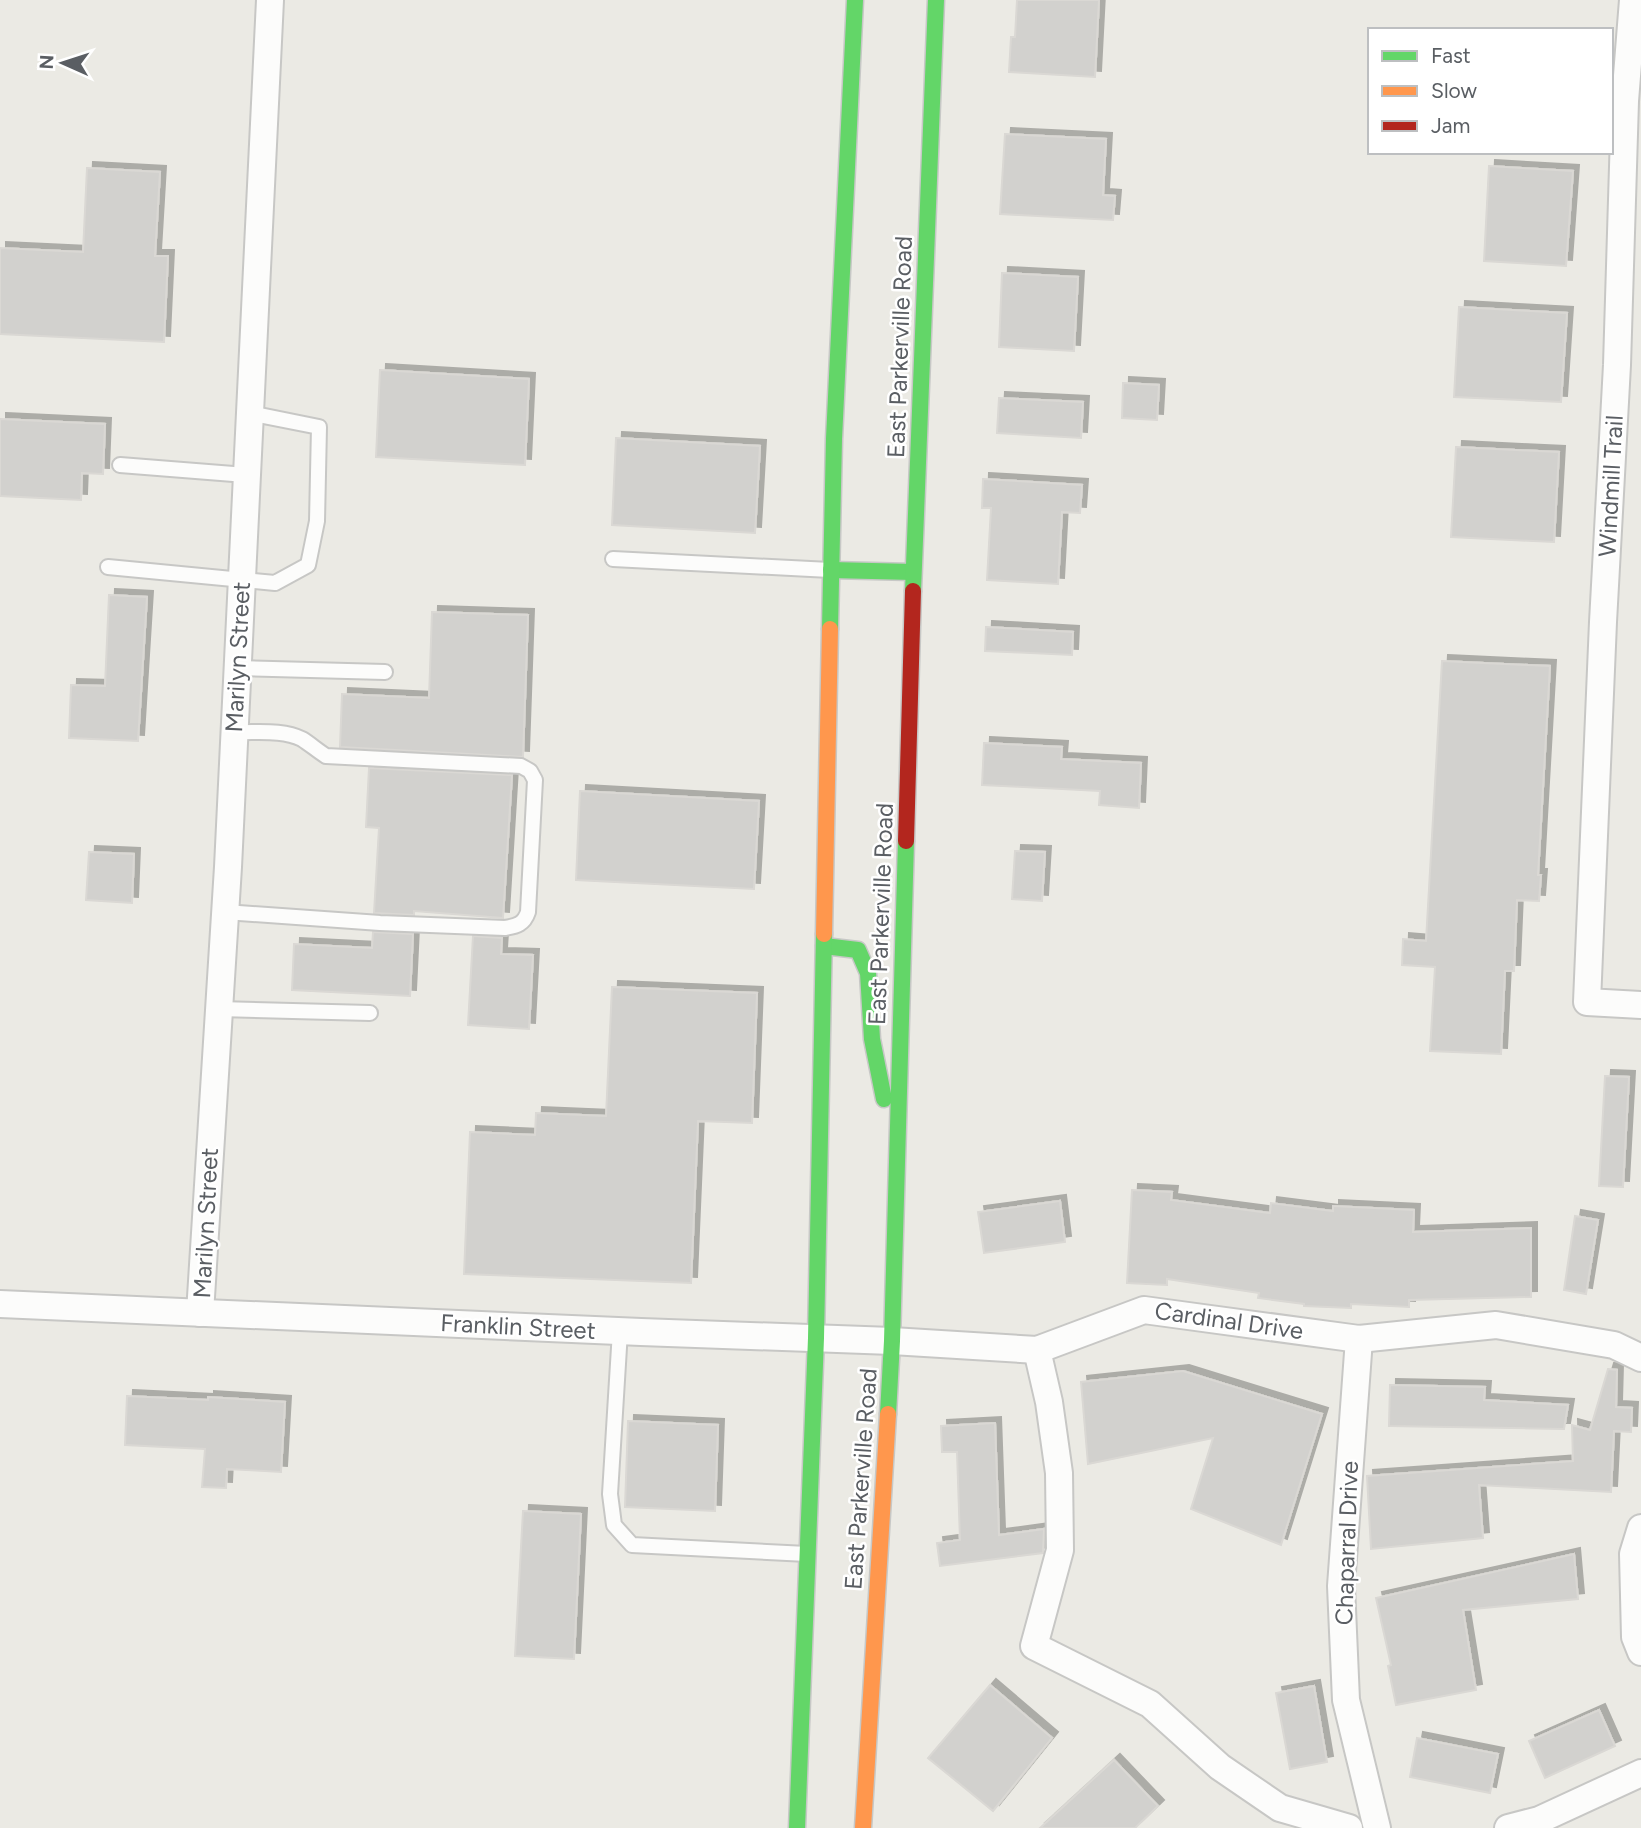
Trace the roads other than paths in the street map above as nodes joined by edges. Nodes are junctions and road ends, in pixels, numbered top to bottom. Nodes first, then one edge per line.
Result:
1 (270, 0) edge
2 (855, 0) edge
3 (936, 0) edge
4 (1633, 0) edge
5 (249, 413) junction
6 (120, 465) dead end
7 (246, 475) junction
8 (613, 559) dead end
9 (108, 567) dead end
10 (831, 570) junction
11 (914, 572) junction
12 (241, 580) junction
13 (237, 668) junction
14 (385, 672) dead end
15 (234, 732) junction
16 (225, 912) junction
17 (824, 946) junction
18 (1641, 1005) edge
19 (219, 1009) junction
20 (370, 1013) dead end
21 (896, 1187) junction
22 (0, 1304) edge
23 (200, 1313) junction
24 (620, 1331) junction
25 (816, 1338) junction
26 (1359, 1339) junction
27 (892, 1341) junction
28 (1037, 1350) junction
29 (1641, 1358) edge
30 (1641, 1528) edge
31 (807, 1554) junction
32 (1641, 1652) edge
33 (1641, 1773) edge
34 (797, 1828) edge
35 (863, 1828) edge
36 (1349, 1828) edge
37 (1377, 1828) edge
38 (1508, 1828) edge

1 - 5 street, Marilyn Street
2 - 10 main road, East Parkerville Road
3 - 11 main road, East Parkerville Road
4 - 18 street, Windmill Trail
5 - 7 street, Marilyn Street
5 - 12 lane
6 - 7 lane
7 - 12 street, Marilyn Street
8 - 10 lane
9 - 12 lane
10 - 11 main road
10 - 17 main road, East Parkerville Road
11 - 21 main road, East Parkerville Road
12 - 13 street, Marilyn Street
13 - 14 lane
13 - 15 street, Marilyn Street
15 - 16 street, Marilyn Street
15 - 16 lane
16 - 19 street, Marilyn Street
17 - 21 main road
17 - 25 main road, East Parkerville Road
19 - 20 lane
19 - 23 street, Marilyn Street
21 - 27 main road, East Parkerville Road
22 - 23 street, Franklin Street
23 - 24 street, Franklin Street
24 - 25 street, Franklin Street
24 - 31 lane
25 - 27 street, Franklin Street
25 - 31 main road, East Parkerville Road
26 - 28 street, Cardinal Drive
26 - 29 street, Cardinal Drive
26 - 37 street, Chaparral Drive
27 - 28 street, Franklin Street
27 - 35 main road, East Parkerville Road
28 - 36 street
30 - 32 street
31 - 34 main road, East Parkerville Road
33 - 38 street

